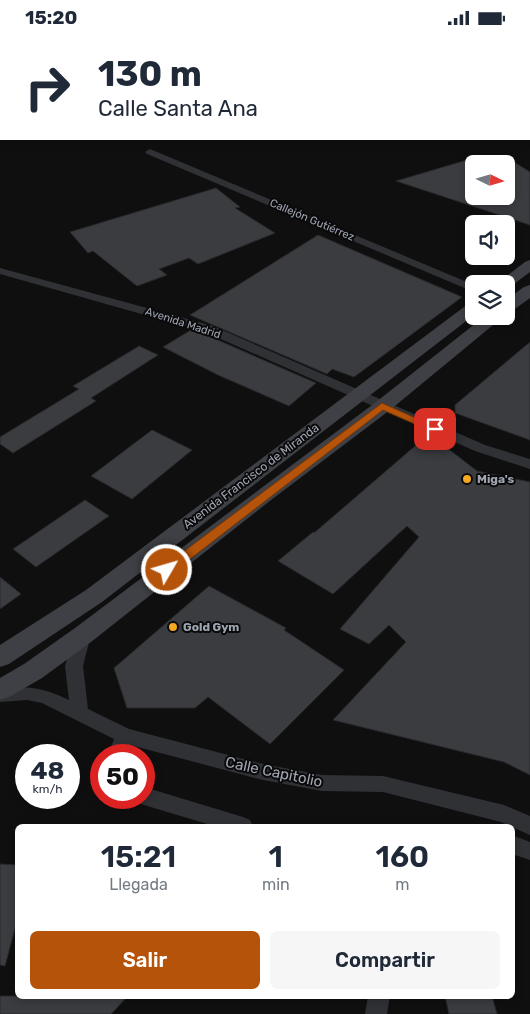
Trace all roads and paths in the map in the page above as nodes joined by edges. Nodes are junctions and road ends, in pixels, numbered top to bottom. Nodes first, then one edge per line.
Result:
1 (150, 152) dead end
2 (530, 265) edge
3 (0, 271) edge
4 (515, 276) edge
5 (465, 285) edge
6 (530, 290) edge
7 (515, 301) edge
8 (465, 314) edge
9 (485, 325) edge
10 (359, 395) junction
11 (382, 406) junction
12 (530, 464) edge
13 (83, 635) junction
14 (0, 657) edge
15 (0, 690) edge
16 (0, 695) edge
17 (80, 713) junction
18 (125, 736) junction
19 (122, 744) edge
20 (155, 799) edge
21 (236, 824) edge
22 (530, 826) edge
23 (515, 845) edge
24 (530, 851) edge
25 (379, 999) edge
26 (376, 1014) edge

1 - 5 street, Callejón Gutiérrez
2 - 4 main road
3 - 10 street, Avenida Madrid
6 - 7 main road
8 - 10 main road, Avenida Francisco de Miranda
9 - 11 main road, Avenida Francisco de Miranda
10 - 11 street, Avenida Madrid
10 - 14 main road, Avenida Francisco de Miranda
11 - 12 street, Avenida Madrid
11 - 13 main road, Avenida Francisco de Miranda
13 - 15 main road, Avenida Francisco de Miranda
13 - 17 street
16 - 17 street, Calle Capitolio
17 - 18 street, Calle Capitolio
18 - 19 street
18 - 22 street, Calle Capitolio
20 - 21 street
23 - 24 street
25 - 26 street

